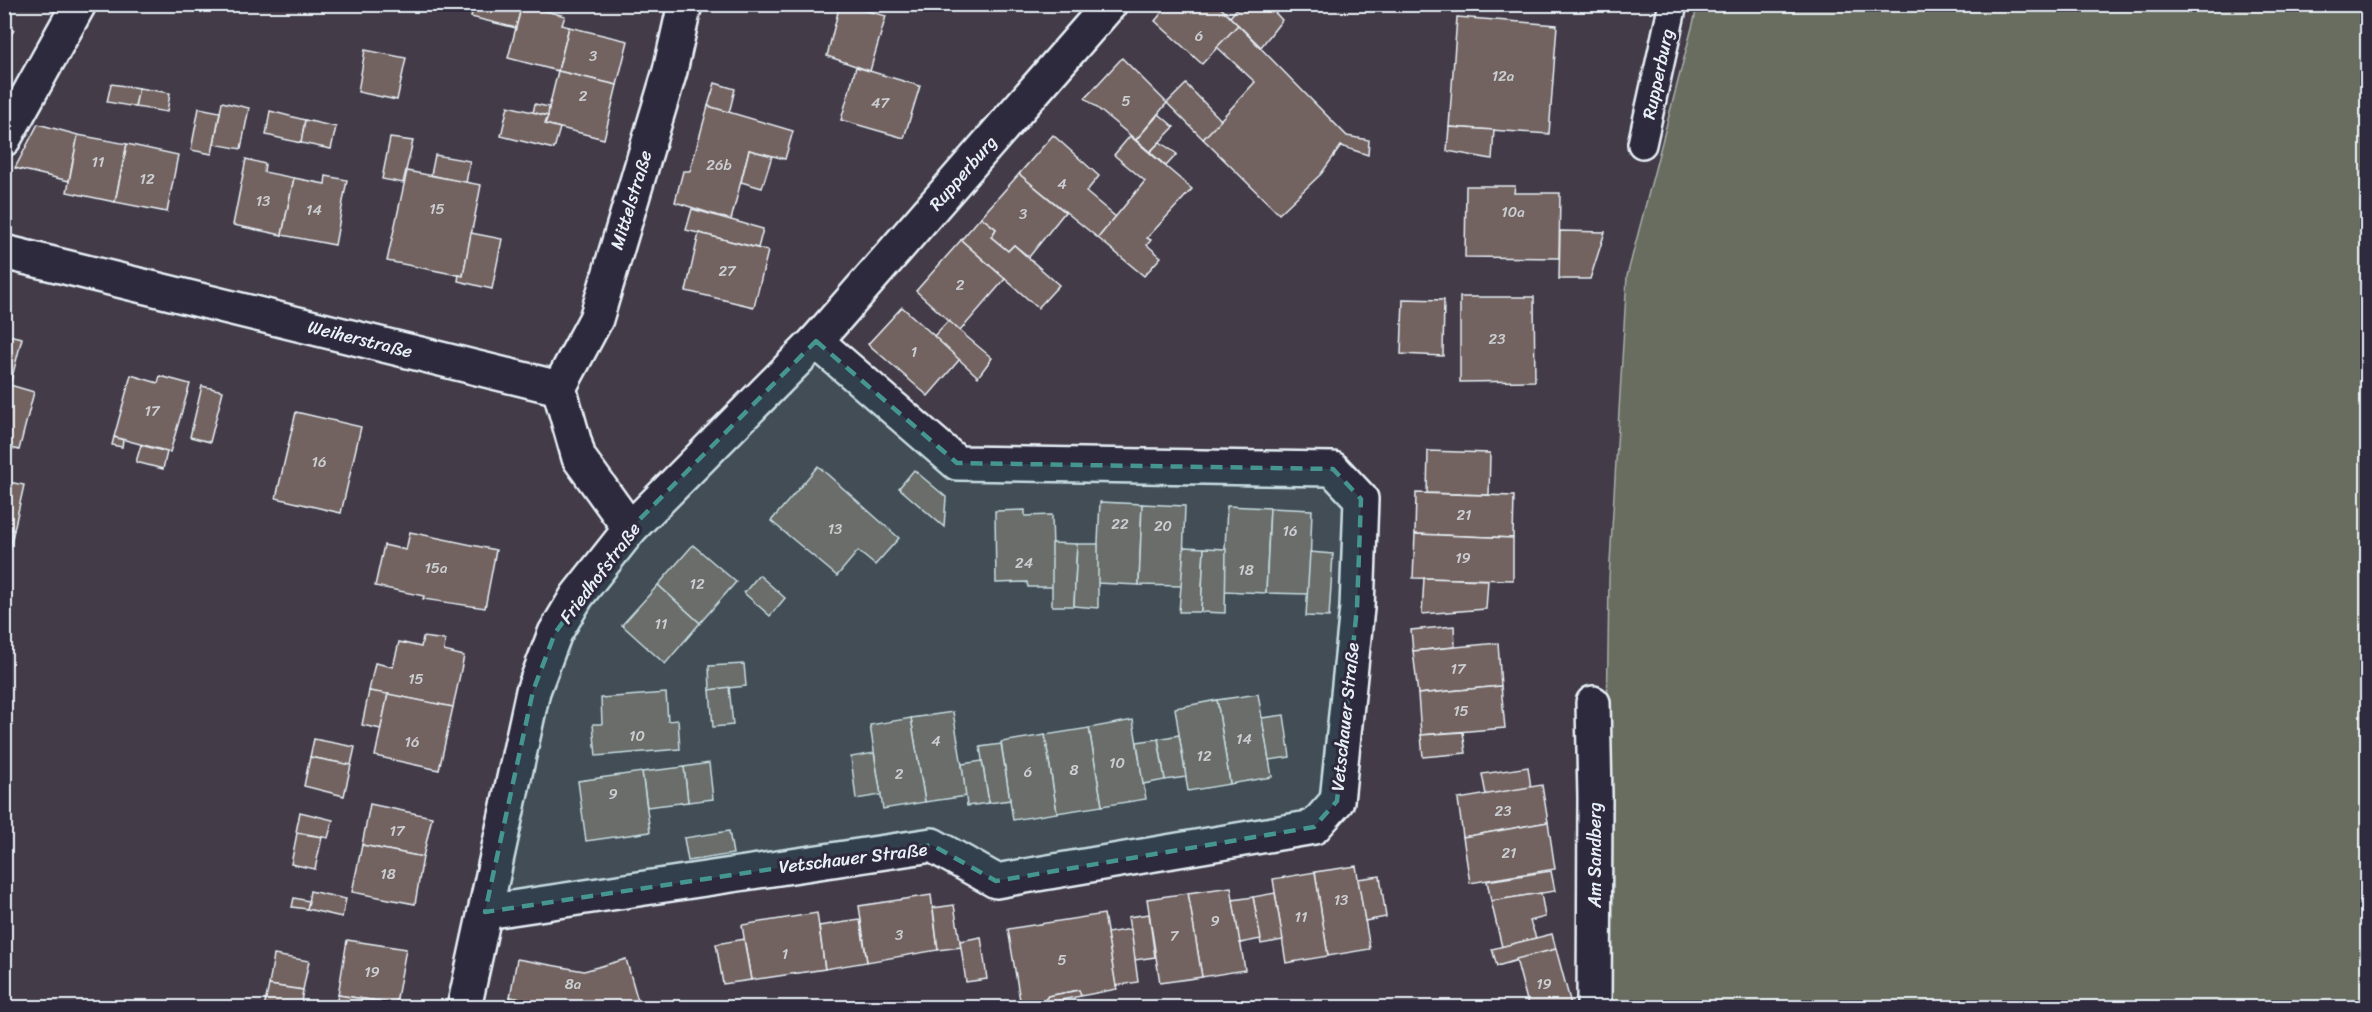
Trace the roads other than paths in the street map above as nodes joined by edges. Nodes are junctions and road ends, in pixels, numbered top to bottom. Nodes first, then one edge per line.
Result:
1 (79, 4) edge
2 (685, 4) edge
3 (1110, 4) edge
4 (1673, 4) edge
5 (4, 139) edge
6 (1642, 144) dead end
7 (4, 252) edge
8 (816, 341) junction
9 (559, 388) junction
10 (630, 530) junction
11 (1593, 703) dead end
12 (485, 912) junction
13 (464, 1008) edge
14 (1593, 1008) edge

1 - 5 street
2 - 9 street, Mittelstraße
3 - 8 street, Rupperburg
4 - 6 lane, Rupperburg
7 - 9 street, Weiherstraße
8 - 10 street, Friedhofstraße
8 - 12 street, Vetschauer Straße
9 - 10 street
10 - 12 street, Friedhofstraße
11 - 14 street, Am Sandberg
12 - 13 street, Friedhofstraße

